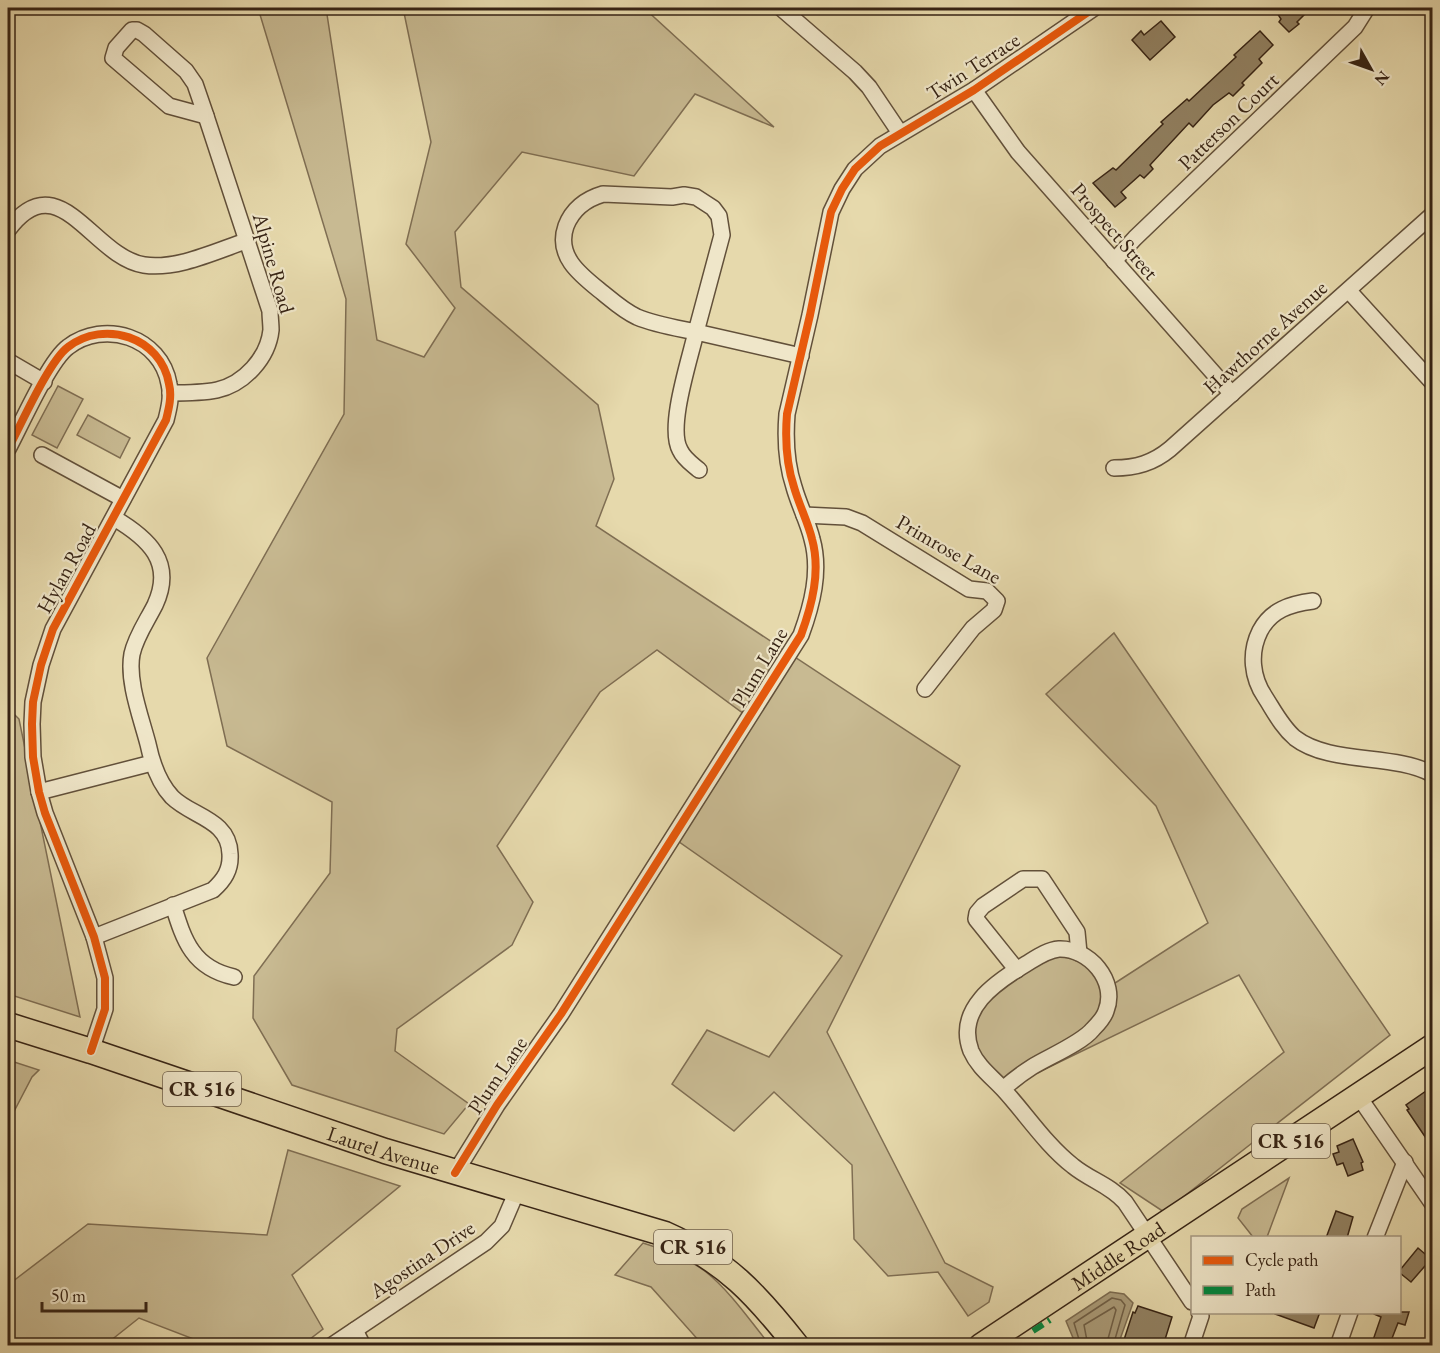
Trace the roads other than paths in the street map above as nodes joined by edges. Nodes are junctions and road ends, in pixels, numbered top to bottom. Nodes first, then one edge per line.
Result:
1 (781, 8) edge
2 (1094, 8) edge
3 (1367, 8) edge
4 (974, 90) junction
5 (206, 116) junction
6 (900, 133) junction
7 (1432, 215) edge
8 (8, 230) edge
9 (246, 241) junction
10 (1114, 261) junction
11 (1349, 291) junction
12 (696, 332) junction
13 (801, 356) junction
14 (8, 361) edge
15 (44, 382) junction
16 (1432, 382) edge
17 (170, 393) junction
18 (1232, 394) junction
19 (8, 449) edge
20 (42, 455) dead end
21 (1114, 468) dead end
22 (699, 470) dead end
23 (123, 500) junction
24 (804, 515) junction
25 (114, 518) junction
26 (1313, 602) dead end
27 (925, 689) dead end
28 (152, 763) junction
29 (1432, 774) edge
30 (39, 792) junction
31 (173, 905) junction
32 (94, 937) junction
33 (1079, 953) junction
34 (1017, 970) junction
35 (234, 977) dead end
36 (8, 1025) edge
37 (1432, 1047) edge
38 (91, 1051) junction
39 (1003, 1089) junction
40 (1359, 1096) junction
41 (1405, 1162) junction
42 (456, 1173) junction
43 (517, 1191) junction
44 (1432, 1203) edge
45 (1148, 1234) junction
46 (1376, 1236) edge
47 (1191, 1300) edge
48 (1200, 1314) edge
49 (1349, 1314) edge
50 (355, 1330) junction
51 (331, 1346) edge
52 (363, 1346) edge
53 (797, 1346) edge
54 (981, 1346) edge
55 (1191, 1346) edge
56 (1338, 1346) edge

1 - 6 street
2 - 4 street, Twin Terrace
3 - 10 street, Patterson Court
4 - 6 street, Twin Terrace
4 - 10 street, Prospect Street
5 - 5 street, Alpine Road
5 - 9 street, Alpine Road
6 - 13 street, Plum Lane
7 - 11 street, Hawthorne Avenue
8 - 9 street
9 - 17 street, Alpine Road
10 - 18 street, Prospect Street
11 - 16 street
11 - 18 street, Hawthorne Avenue
12 - 12 street
12 - 13 street
12 - 22 street
13 - 24 street, Plum Lane
14 - 15 street
15 - 17 street, Hylan Road
15 - 19 street, Hylan Road
17 - 23 street, Hylan Road
18 - 21 street, Hawthorne Avenue
20 - 23 street
23 - 25 street, Hylan Road
24 - 27 street, Primrose Lane
24 - 42 street, Plum Lane
25 - 28 street
25 - 30 street, Hylan Road
26 - 29 street
28 - 30 street
28 - 31 street
30 - 32 street, Hylan Road
31 - 32 street
31 - 35 street
32 - 38 street, Hylan Road
33 - 34 street
33 - 34 street
33 - 39 street
34 - 39 street
36 - 38 main road, Laurel Avenue / CR 516
37 - 40 main road, Middle Road / CR 516
38 - 42 main road, Laurel Avenue / CR 516
39 - 45 street
40 - 41 street
40 - 45 main road, Middle Road / CR 516
41 - 44 street
41 - 46 street
42 - 43 main road, Laurel Avenue / CR 516
43 - 50 street, Agostina Drive
43 - 53 main road, Laurel Avenue / CR 516
45 - 47 street
45 - 54 main road, Middle Road / CR 516
48 - 55 street
49 - 56 street
50 - 51 street, Agostina Drive
50 - 52 street

